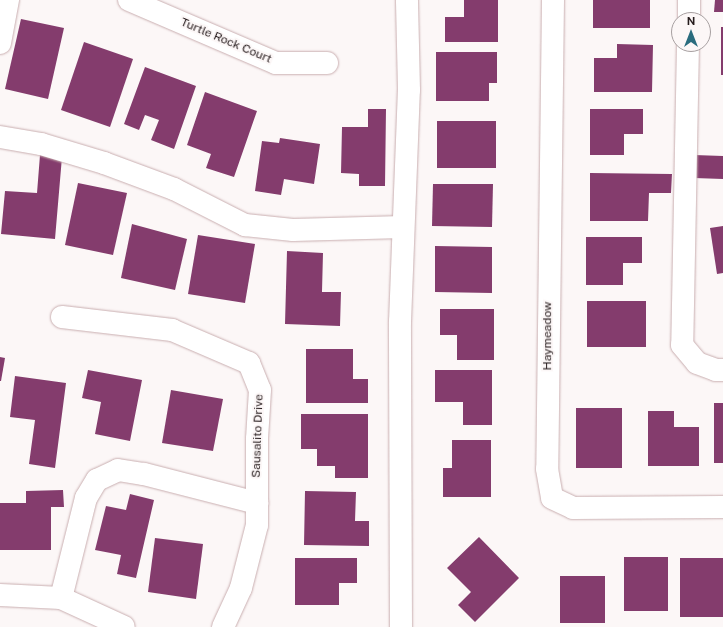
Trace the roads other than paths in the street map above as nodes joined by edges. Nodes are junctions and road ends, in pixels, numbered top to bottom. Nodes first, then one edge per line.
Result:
1 (8, 0) edge
2 (129, 0) edge
3 (407, 0) edge
4 (553, 0) edge
5 (689, 0) edge
6 (689, 12) edge
7 (0, 43) edge
8 (688, 52) edge
9 (327, 63) dead end
10 (0, 137) edge
11 (403, 227) junction
12 (62, 317) dead end
13 (723, 370) edge
14 (256, 503) junction
15 (723, 507) edge
16 (0, 595) edge
17 (61, 598) junction
18 (124, 627) edge
19 (223, 627) edge
20 (401, 627) edge

1 - 7 street
2 - 9 street, Turtle Rock Court
3 - 11 street
4 - 15 street, Haymeadow
5 - 6 street
8 - 13 street
10 - 11 street
11 - 20 street
12 - 14 street, Sausalito Drive
14 - 17 street
14 - 19 street, Sausalito Drive
16 - 17 street
17 - 18 street

